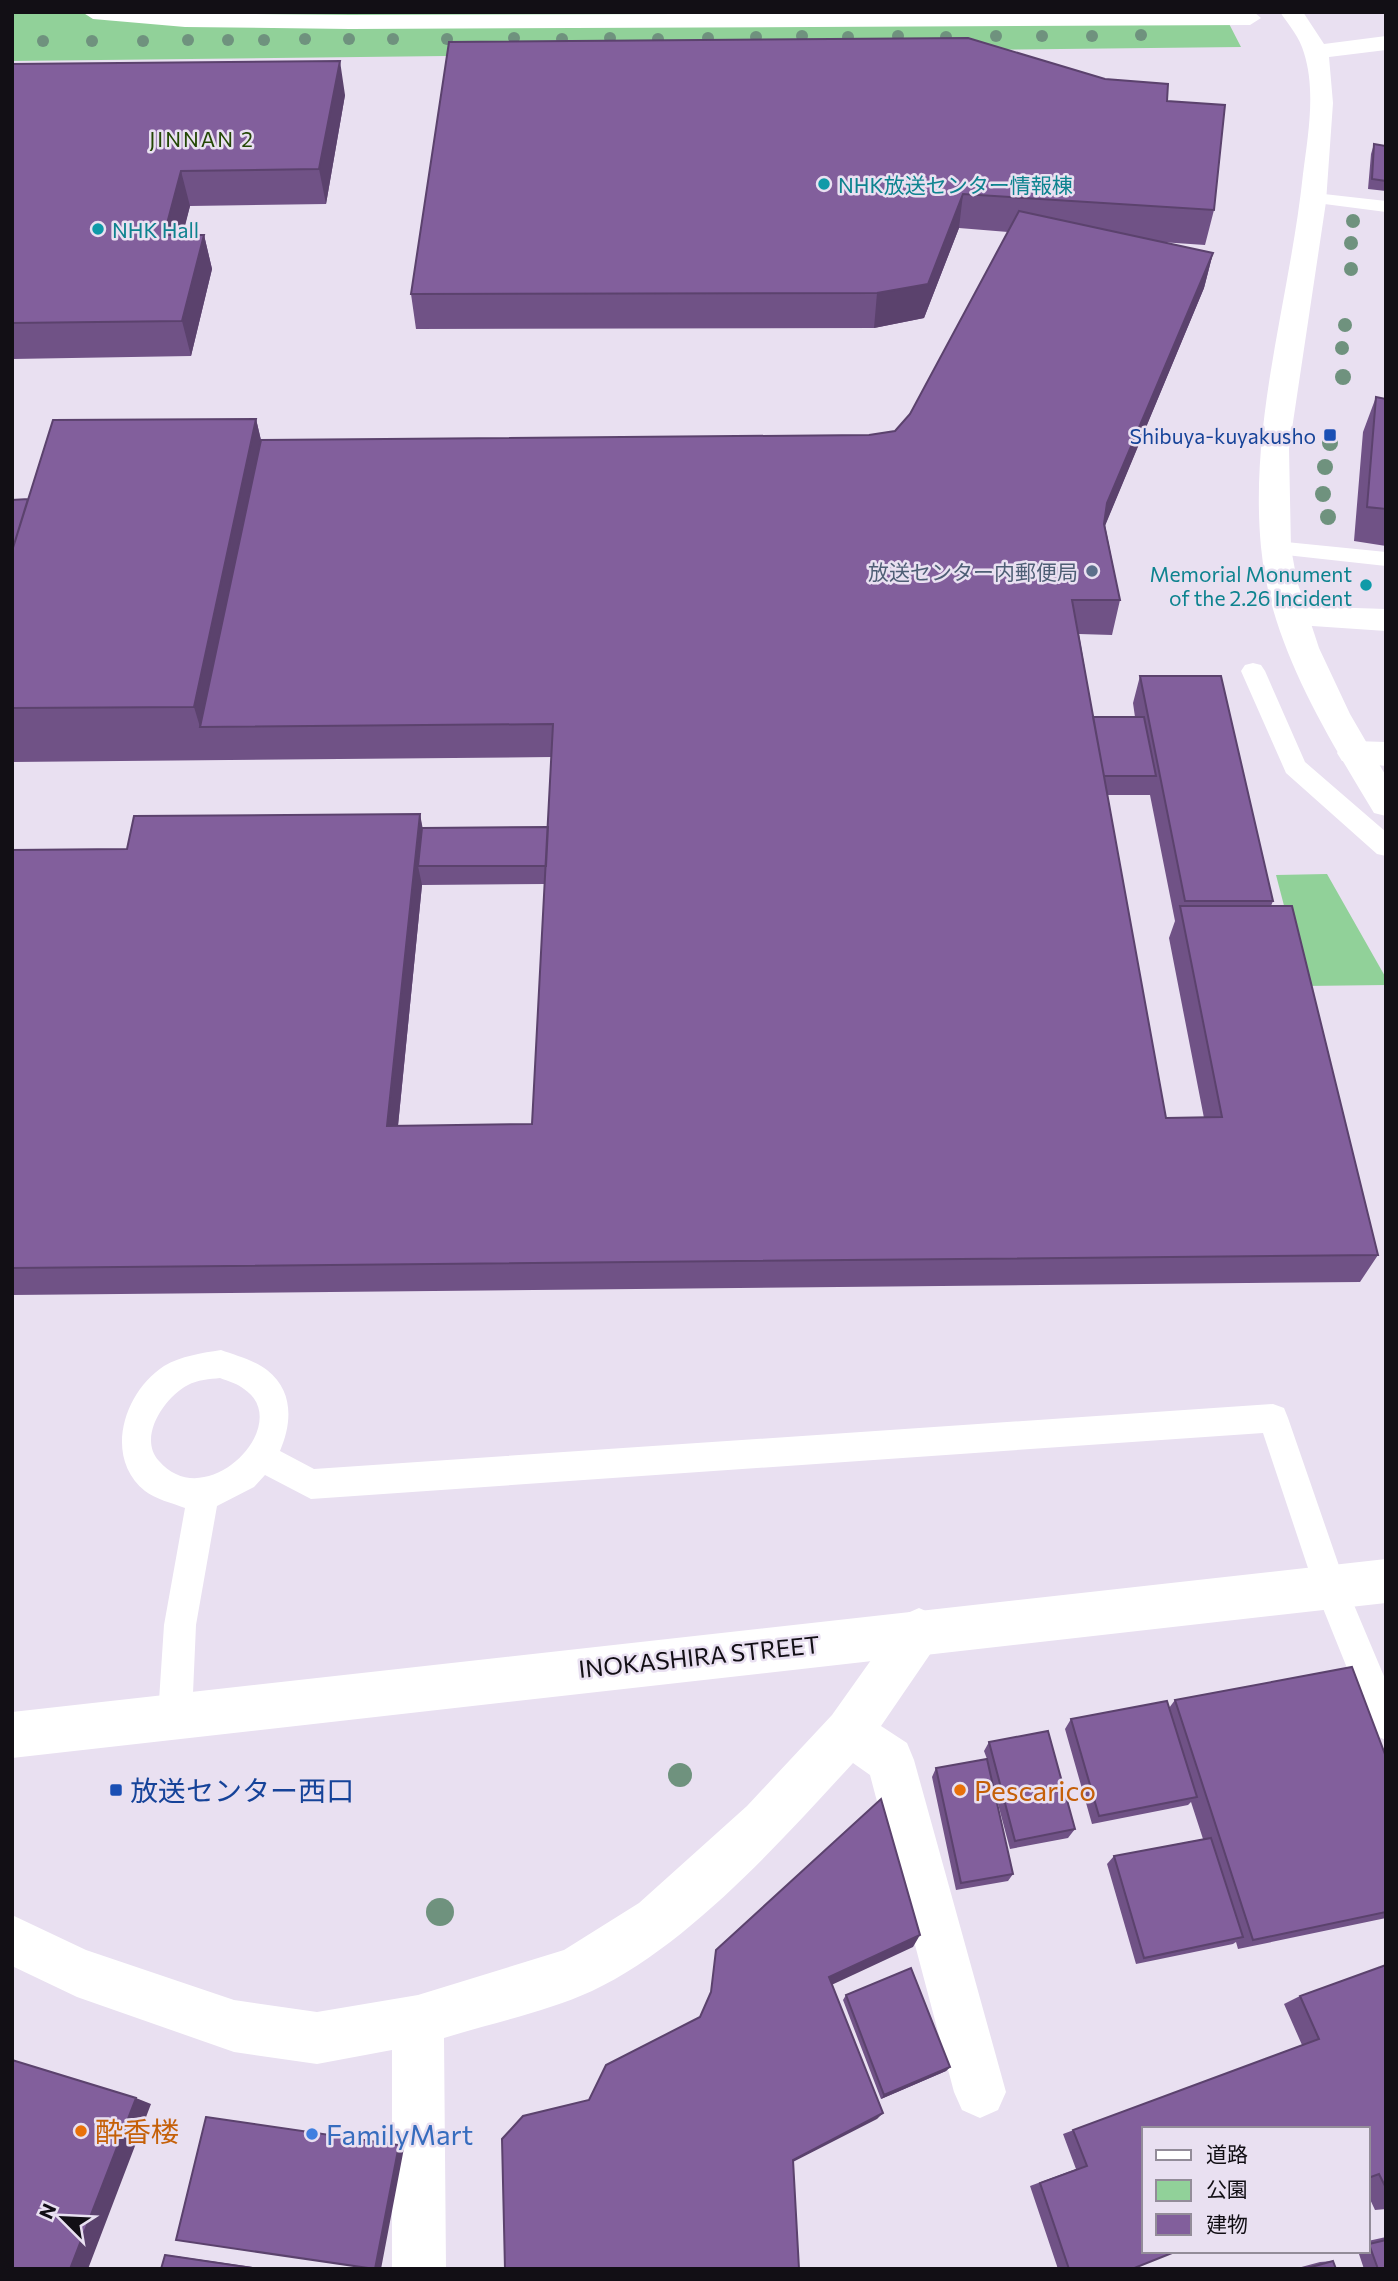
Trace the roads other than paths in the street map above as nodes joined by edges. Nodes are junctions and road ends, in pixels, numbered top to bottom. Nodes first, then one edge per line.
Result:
1 (93, 12) edge
2 (1292, 12) edge
3 (1250, 18) dead end
4 (1386, 43) edge
5 (1316, 52) junction
6 (1315, 198) junction
7 (1386, 207) edge
8 (1276, 548) junction
9 (1386, 559) edge
10 (1294, 617) junction
11 (1386, 620) edge
12 (1253, 671) dead end
13 (1370, 754) edge
14 (1386, 804) edge
15 (1386, 847) edge
16 (263, 1458) junction
17 (203, 1493) junction
18 (1386, 1581) edge
19 (1330, 1587) junction
20 (919, 1631) junction
21 (175, 1716) junction
22 (1386, 1723) edge
23 (849, 1732) junction
24 (12, 1735) edge
25 (12, 1940) edge
26 (418, 2020) junction
27 (980, 2092) dead end
28 (419, 2269) edge

1 - 3 street
2 - 5 street
4 - 5 street
5 - 6 street
6 - 7 lane
6 - 8 street
8 - 9 lane
8 - 10 street
10 - 11 street
10 - 13 street
12 - 15 lane
13 - 14 street
16 - 17 lane
16 - 17 lane
16 - 19 lane
17 - 21 lane
18 - 19 street, INOKASHIRA STREET
19 - 20 street, INOKASHIRA STREET
19 - 22 lane
20 - 21 street, INOKASHIRA STREET
20 - 23 street
21 - 24 street, INOKASHIRA STREET
23 - 26 street
23 - 27 street
25 - 26 street
26 - 28 street

